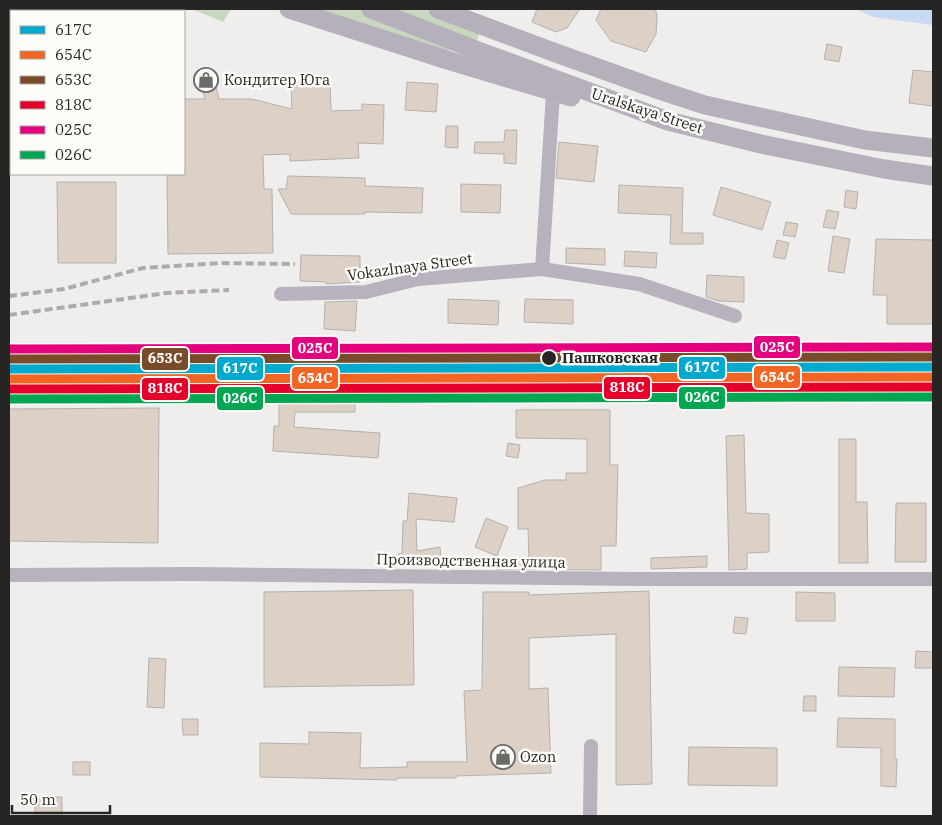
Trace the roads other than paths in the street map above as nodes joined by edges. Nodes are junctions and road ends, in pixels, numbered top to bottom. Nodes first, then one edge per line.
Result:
1 (289, 9) edge
2 (372, 9) edge
3 (438, 9) edge
4 (553, 93) junction
5 (643, 113) junction
6 (933, 148) edge
7 (933, 176) edge
8 (542, 269) junction
9 (282, 294) dead end
10 (735, 316) dead end
11 (9, 575) edge
12 (933, 579) edge
13 (591, 746) dead end
14 (590, 816) edge

1 - 4 main road
2 - 5 main road, Uralskaya Street
3 - 6 main road, Uralskaya Street
4 - 5 main road
4 - 8 street
5 - 7 main road, Uralskaya Street
8 - 9 street, Vokazlnaya Street
8 - 10 street, Vokazlnaya Street
11 - 12 street, Производственная улица
13 - 14 street

